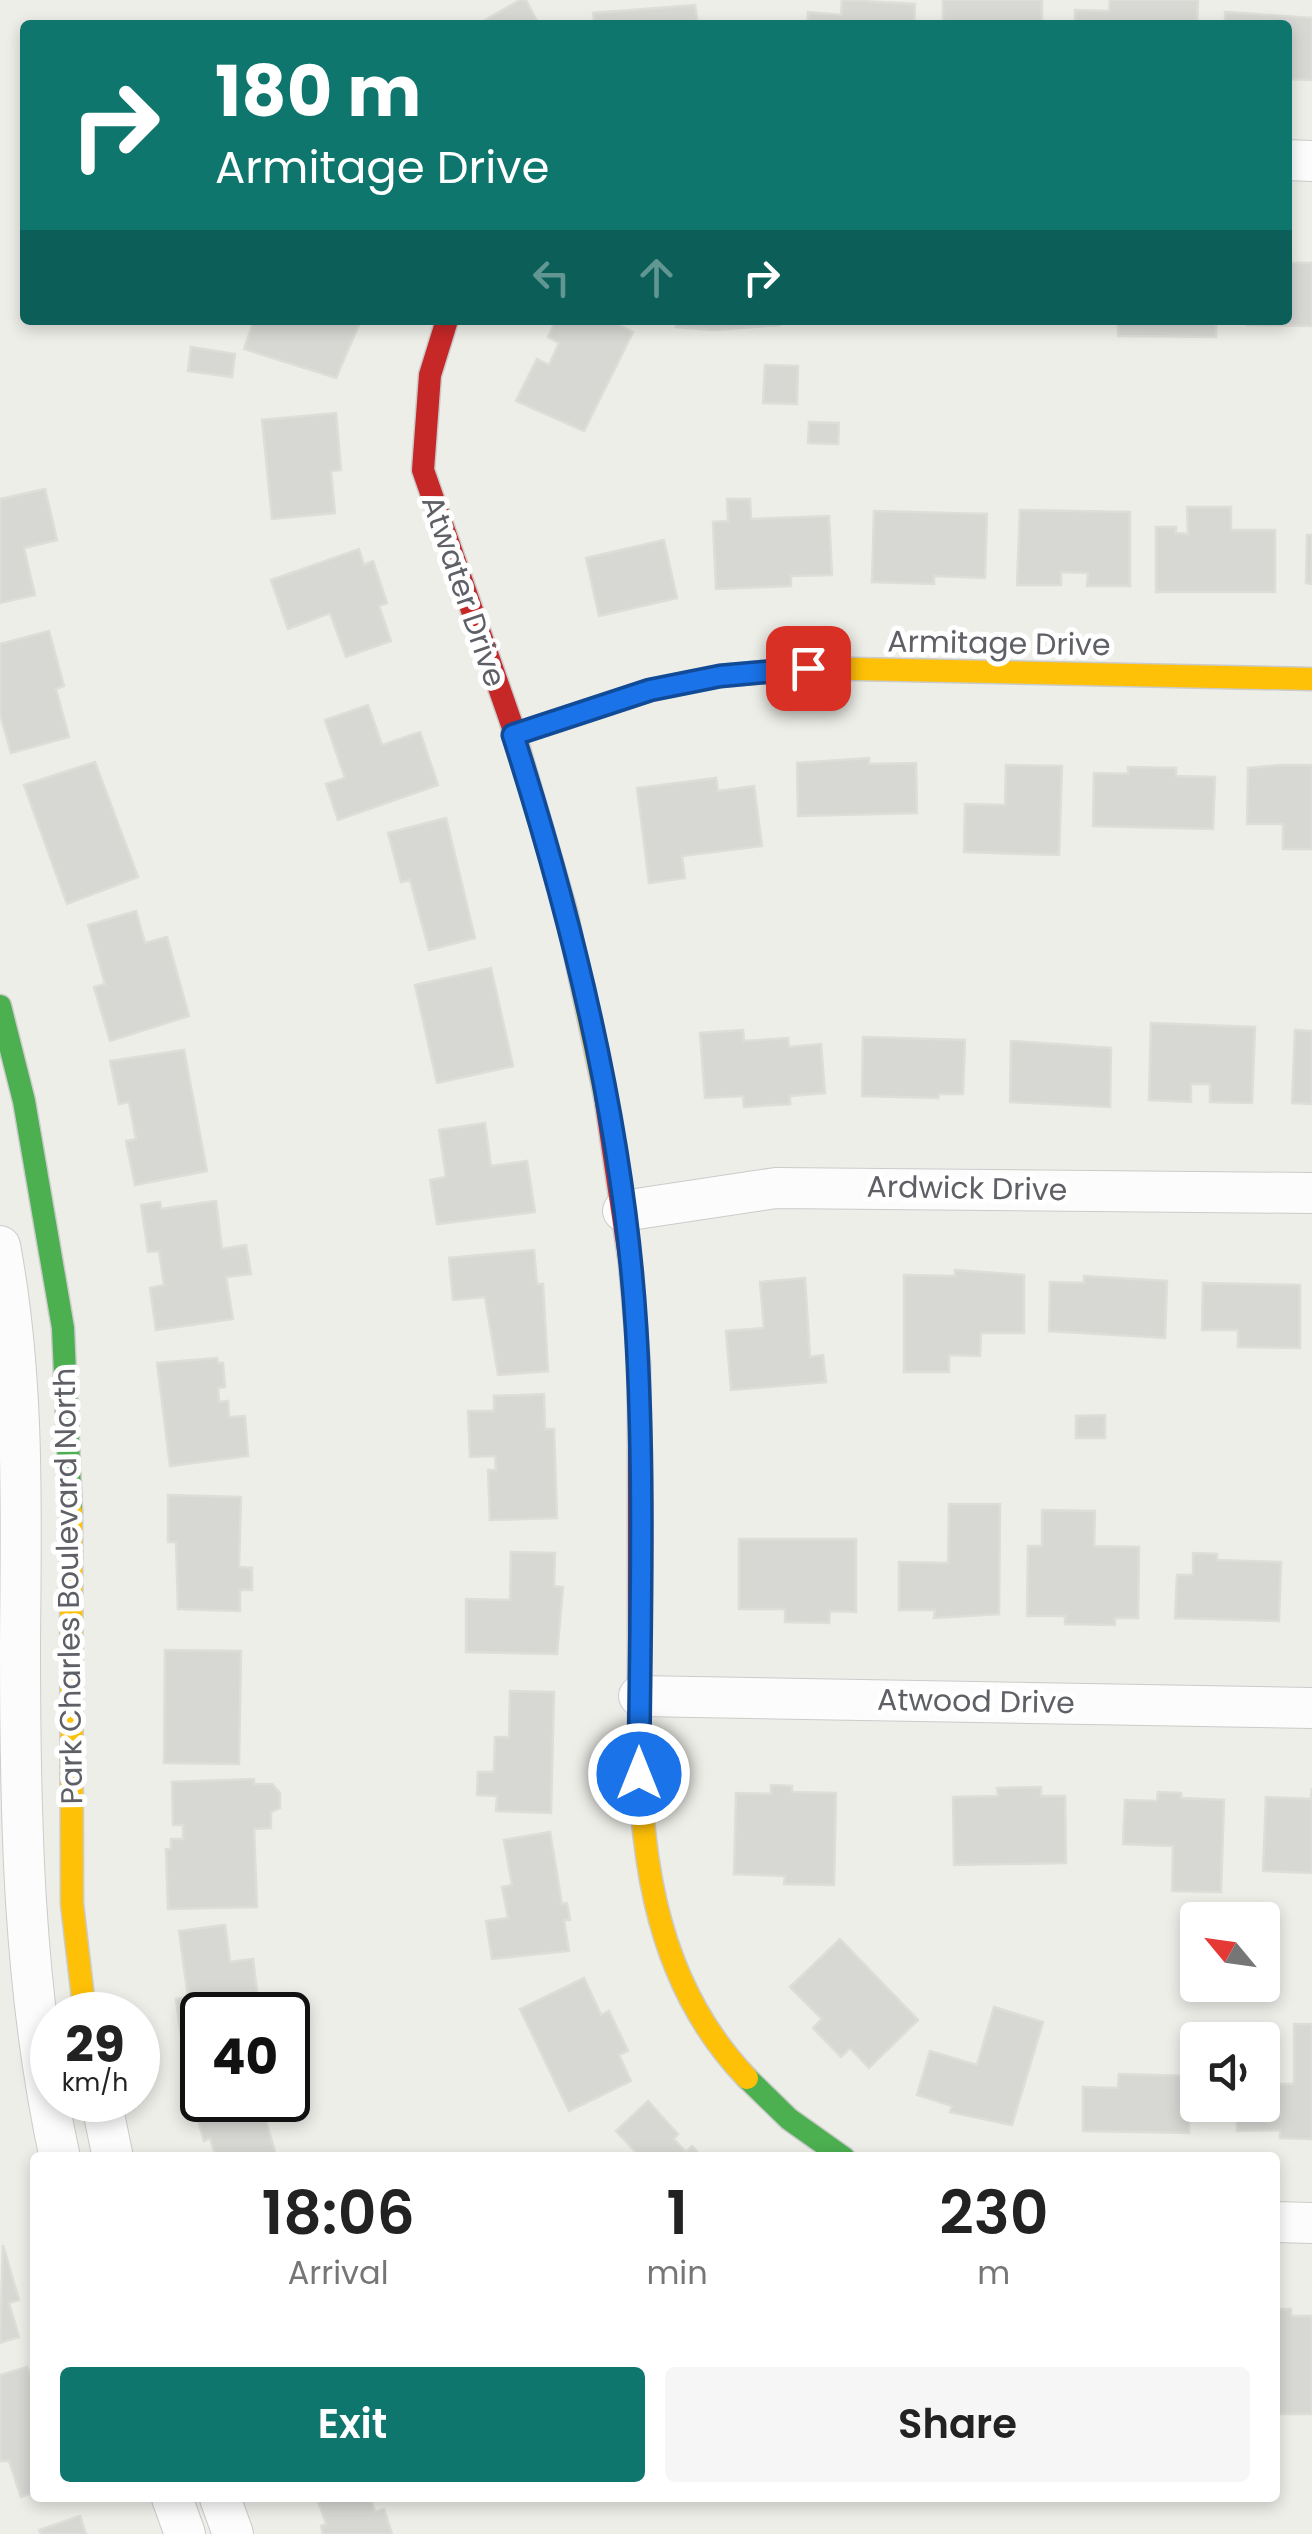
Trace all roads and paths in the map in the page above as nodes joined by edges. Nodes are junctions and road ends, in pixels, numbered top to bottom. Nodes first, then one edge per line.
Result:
1 (445, 325) edge
2 (1312, 679) edge
3 (513, 735) junction
4 (0, 1006) edge
5 (12, 1104) edge
6 (1312, 1193) edge
7 (623, 1211) junction
8 (0, 1246) edge
9 (640, 1696) junction
10 (1312, 1708) edge
11 (71, 1822) junction
12 (11, 1824) edge
13 (82, 1992) edge
14 (106, 2122) edge
15 (59, 2152) edge
16 (112, 2152) edge
17 (834, 2152) edge
18 (1280, 2222) edge
19 (1312, 2223) edge
20 (173, 2502) edge
21 (221, 2502) edge
22 (185, 2534) edge
23 (233, 2534) edge

1 - 3 street, Atwater Drive
2 - 3 street, Armitage Drive
3 - 7 street, Atwater Drive
4 - 5 street, Park Charles Boulevard North
5 - 11 street, Park Charles Boulevard North
6 - 7 street, Ardwick Drive
7 - 9 street, Atwater Drive
8 - 12 street, Park Charles Boulevard North
9 - 10 street, Atwood Drive
9 - 17 street, Atwater Drive
11 - 12 street
11 - 13 street, Park Charles Boulevard North
12 - 15 street, Park Charles Boulevard North
14 - 16 street
18 - 19 street
20 - 22 street
21 - 23 street

